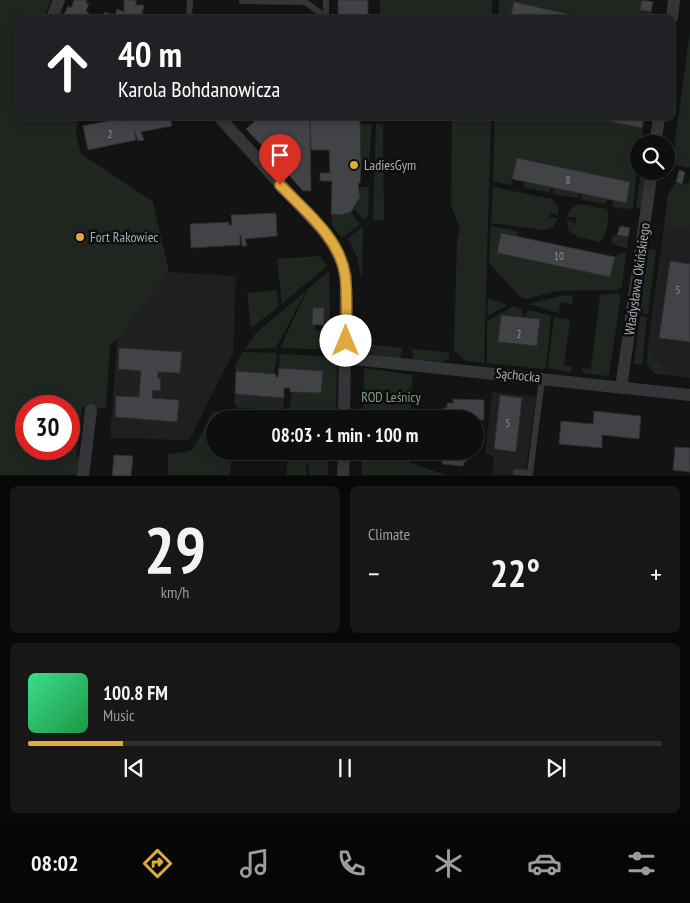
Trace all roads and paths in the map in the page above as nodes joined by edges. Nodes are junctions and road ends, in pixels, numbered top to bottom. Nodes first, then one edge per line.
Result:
1 (59, 0) edge
2 (190, 0) edge
3 (326, 0) edge
4 (674, 0) edge
5 (242, 1) edge
6 (53, 15) edge
7 (190, 15) edge
8 (323, 15) edge
9 (326, 15) edge
10 (672, 15) edge
11 (222, 120) edge
12 (659, 120) edge
13 (657, 135) edge
14 (651, 180) edge
15 (345, 358) junction
16 (542, 378) junction
17 (621, 388) junction
18 (690, 395) edge
19 (91, 410) dead end
20 (344, 410) edge
21 (344, 460) edge
22 (516, 472) dead end
23 (83, 476) edge
24 (343, 476) edge

1 - 6 street
2 - 7 lane
3 - 9 lane
4 - 10 street
5 - 8 lane
11 - 15 street
12 - 13 street
14 - 17 street, Władysława Okińskiego
15 - 16 street, Sąchocka
15 - 20 street
16 - 17 street, Sąchocka
16 - 22 lane
17 - 18 street, Sąchocka
19 - 23 street
21 - 24 street

